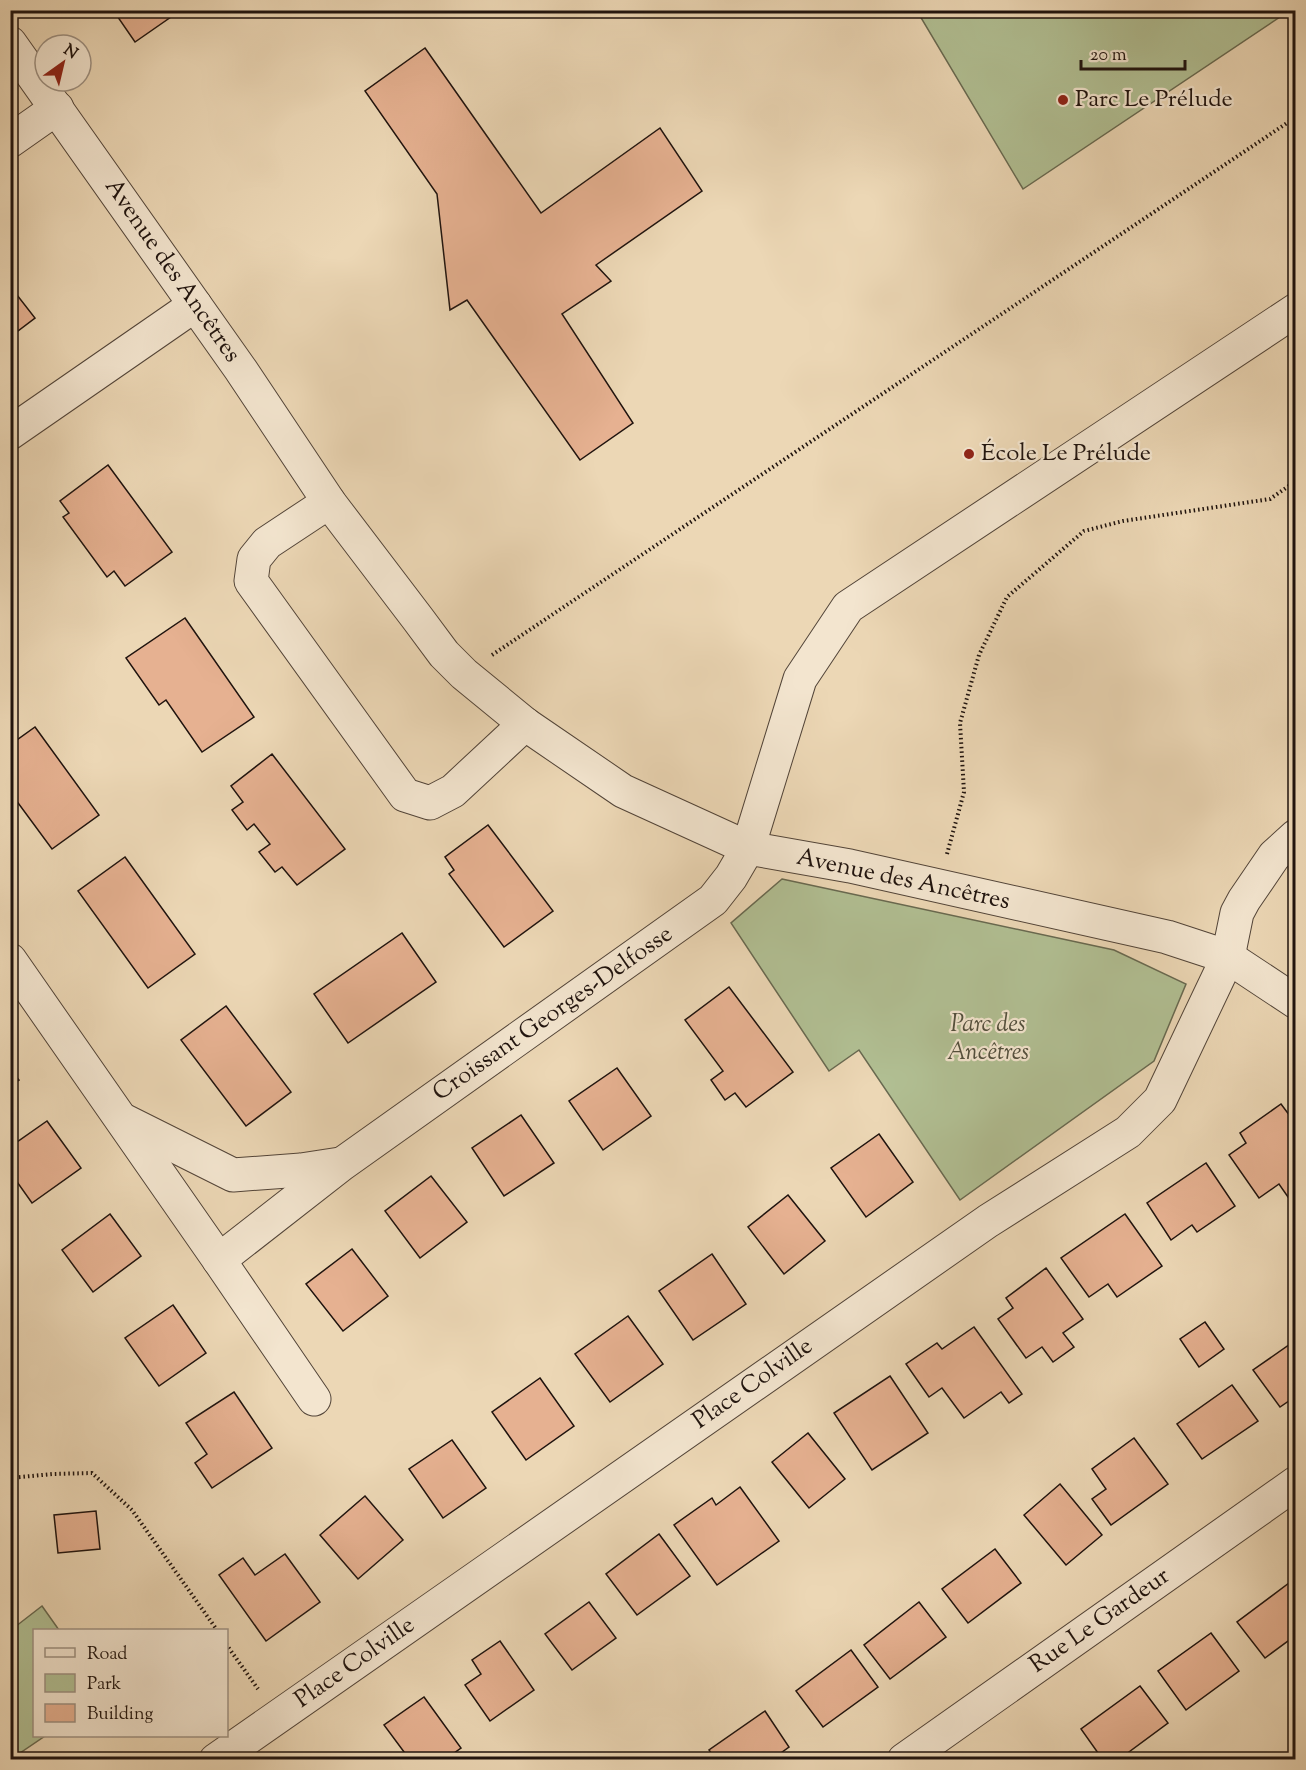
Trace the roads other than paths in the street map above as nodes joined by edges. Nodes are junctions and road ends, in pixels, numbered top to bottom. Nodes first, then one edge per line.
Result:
1 (10, 43) edge
2 (57, 108) junction
3 (10, 141) edge
4 (195, 305) junction
5 (1296, 310) edge
6 (10, 433) edge
7 (329, 502) junction
8 (525, 724) junction
9 (1296, 836) edge
10 (748, 848) junction
11 (1228, 957) junction
12 (10, 960) edge
13 (1296, 1002) edge
14 (122, 1120) junction
15 (342, 1164) junction
16 (219, 1260) junction
17 (314, 1400) dead end
18 (1296, 1483) edge
19 (216, 1760) edge
20 (904, 1760) edge

1 - 2 street, Avenue des Ancêtres
2 - 3 street
2 - 4 street, Avenue des Ancêtres
4 - 6 street
4 - 7 street, Avenue des Ancêtres
5 - 10 street, Croissant Georges-Delfosse
7 - 8 street, Avenue des Ancêtres
7 - 8 street
8 - 10 street, Avenue des Ancêtres
9 - 11 street, Place Colville
10 - 11 street, Avenue des Ancêtres
10 - 15 street, Croissant Georges-Delfosse
11 - 13 street, Avenue des Ancêtres
11 - 19 street, Place Colville
12 - 14 street, Croissant Georges-Delfosse
14 - 15 street, Croissant Georges-Delfosse
14 - 16 street, Croissant Georges-Delfosse
15 - 16 street, Croissant Georges-Delfosse
16 - 17 street, Croissant Georges-Delfosse
18 - 20 street, Rue Le Gardeur

